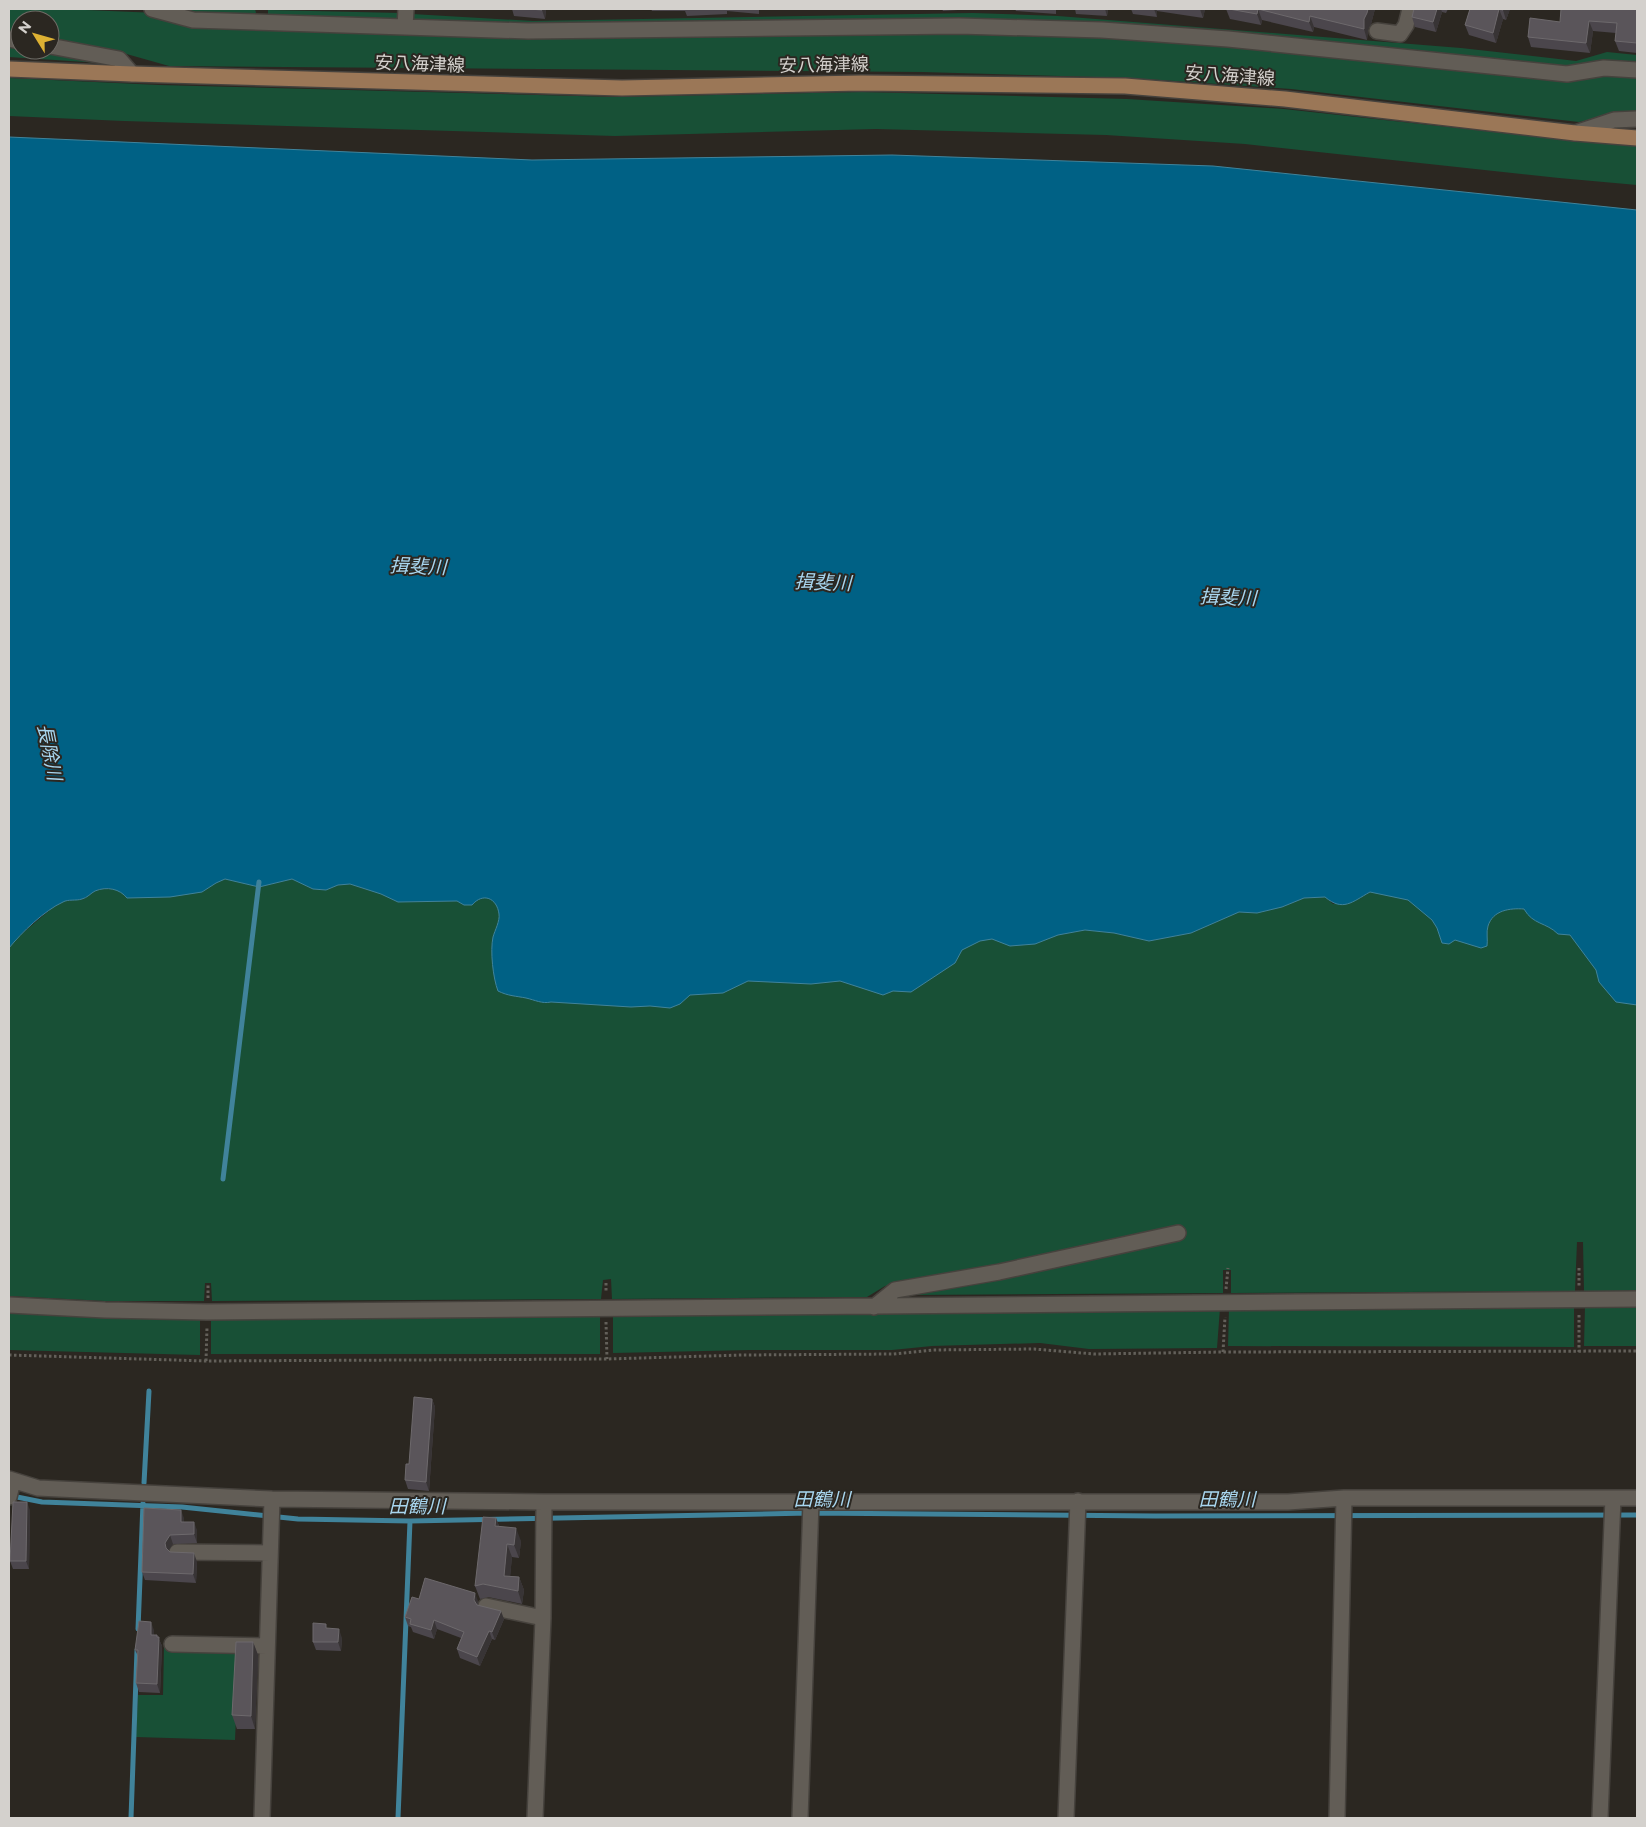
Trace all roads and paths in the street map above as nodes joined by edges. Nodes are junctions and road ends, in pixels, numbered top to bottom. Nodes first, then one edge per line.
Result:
1 (152, 9) edge
2 (406, 9) edge
3 (1410, 9) edge
4 (261, 16) edge
5 (405, 27) junction
6 (1377, 31) dead end
7 (60, 48) edge
8 (9, 69) edge
9 (1637, 70) edge
10 (132, 74) junction
11 (1637, 118) edge
12 (1575, 133) junction
13 (1637, 138) edge
14 (1178, 1233) dead end
15 (1637, 1299) edge
16 (9, 1305) edge
17 (874, 1307) junction
18 (1637, 1351) edge
19 (9, 1355) edge
20 (10, 1486) edge
21 (1637, 1498) edge
22 (1613, 1500) junction
23 (1344, 1501) junction
24 (272, 1502) junction
25 (1078, 1503) junction
26 (544, 1504) junction
27 (811, 1504) junction
28 (177, 1552) edge
29 (270, 1553) junction
30 (486, 1606) edge
31 (543, 1618) junction
32 (172, 1644) dead end
33 (267, 1646) junction
34 (262, 1818) edge
35 (535, 1818) edge
36 (800, 1818) edge
37 (1066, 1818) edge
38 (1337, 1818) edge
39 (1600, 1818) edge

1 - 4 street
2 - 5 street
3 - 6 street
4 - 5 street
5 - 9 street
7 - 10 street
8 - 10 main road, 安八海津線
10 - 12 main road, 安八海津線
11 - 12 street
12 - 13 main road, 安八海津線
14 - 17 street
15 - 17 street
16 - 17 street
18 - 19 path
20 - 24 street
21 - 22 street
22 - 23 street
22 - 39 street
23 - 25 street
23 - 38 street
24 - 26 street
24 - 29 street
25 - 27 street
25 - 37 street
26 - 27 street
26 - 31 street
27 - 36 street
28 - 29 street
29 - 33 street
30 - 31 street
31 - 35 street
32 - 33 street
33 - 34 street

